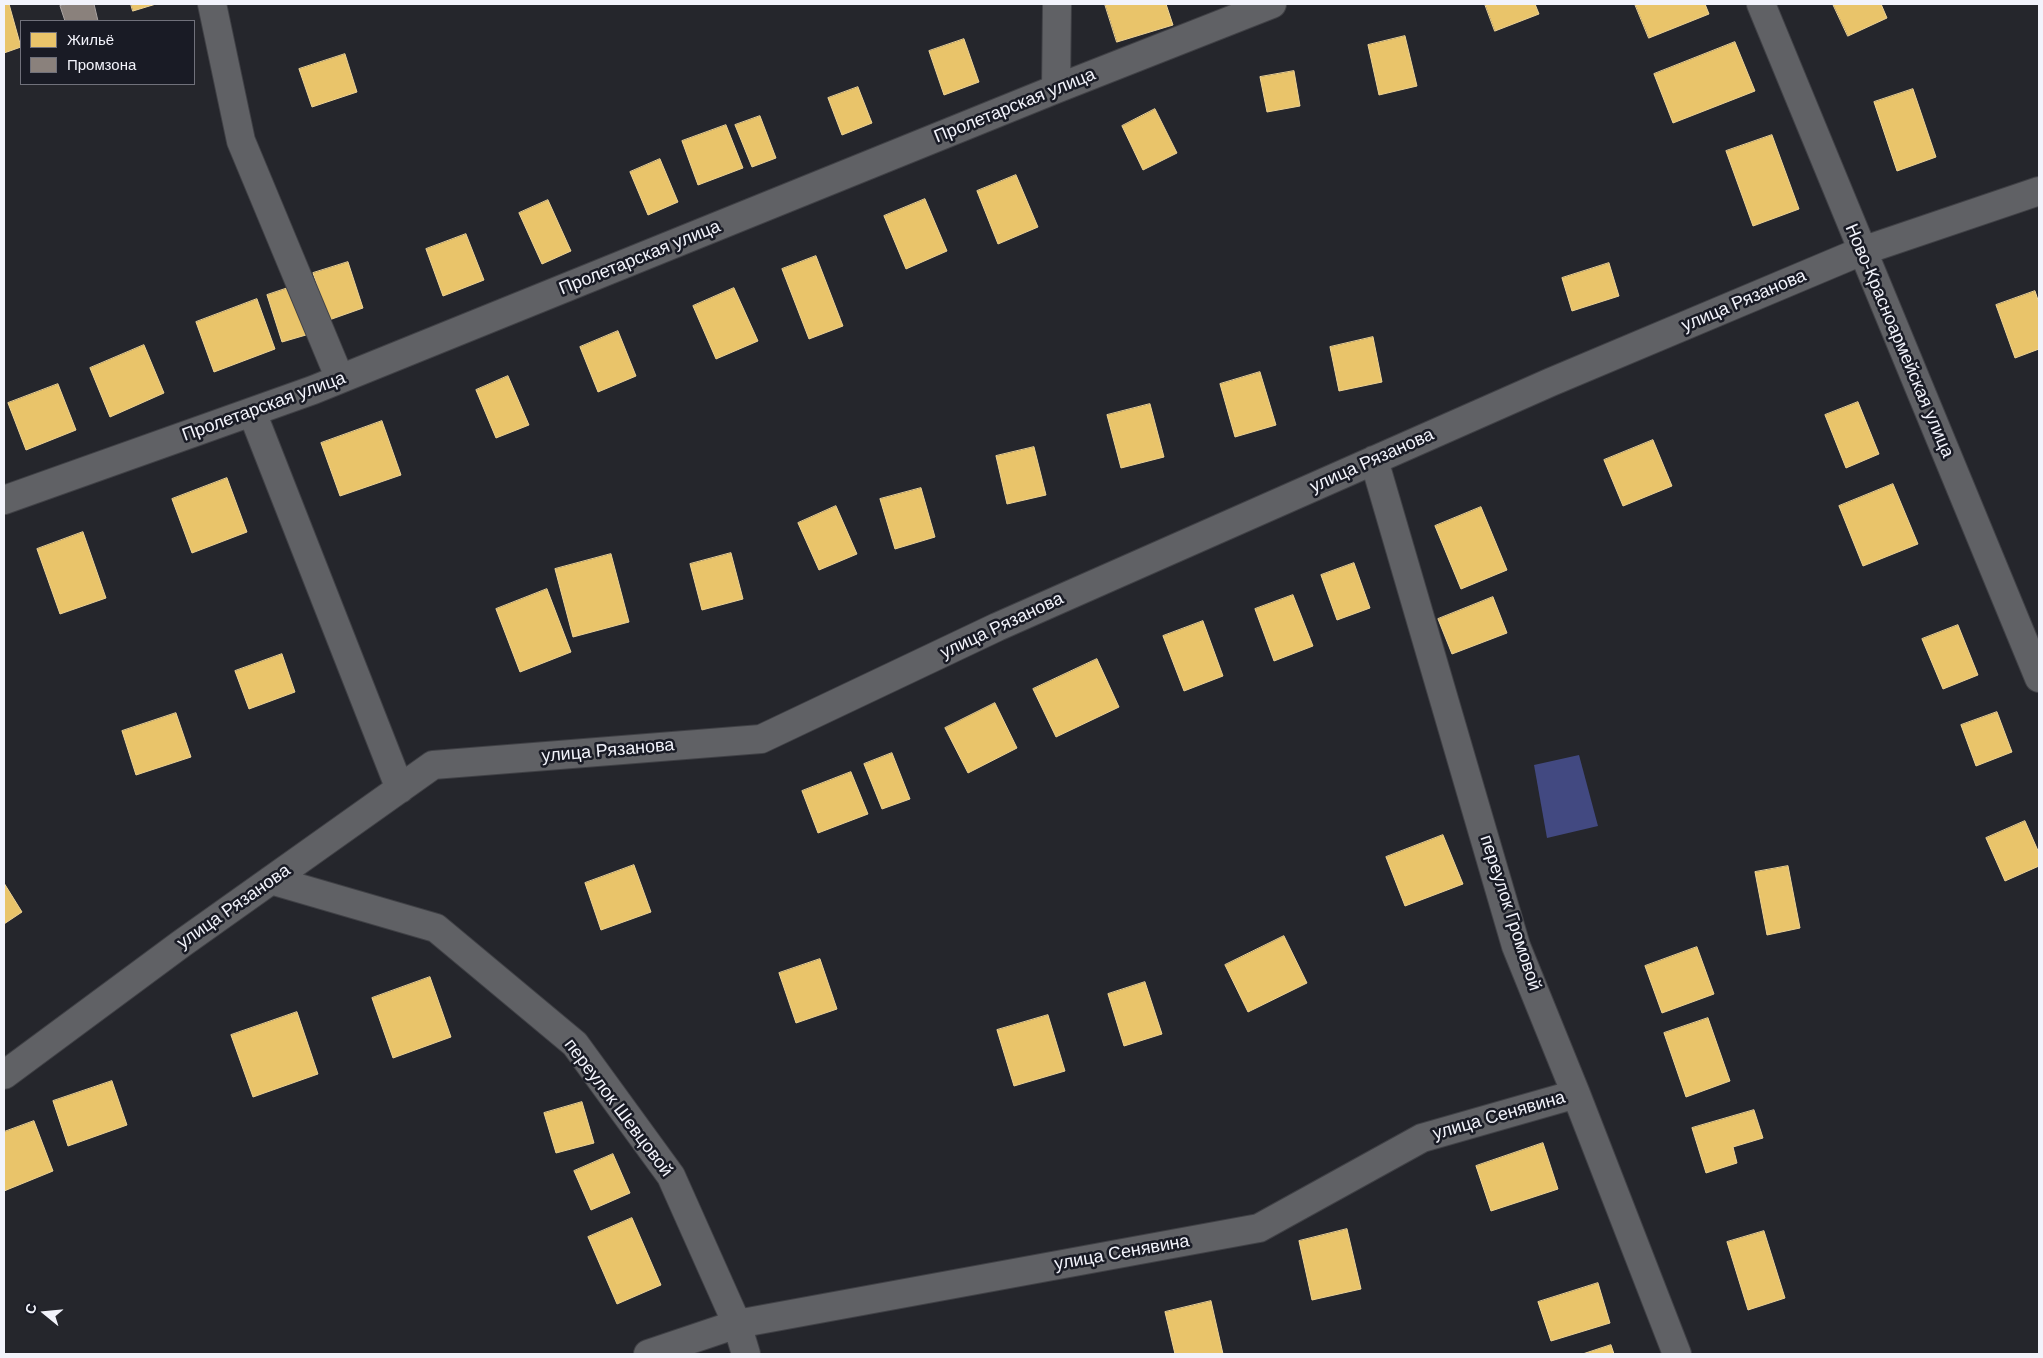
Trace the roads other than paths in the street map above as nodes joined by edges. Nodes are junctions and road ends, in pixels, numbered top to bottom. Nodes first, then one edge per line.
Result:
1 (212, 4) edge
2 (1057, 4) edge
3 (1272, 4) edge
4 (1761, 4) edge
5 (1056, 89) junction
6 (2039, 191) edge
7 (1862, 251) junction
8 (340, 379) junction
9 (252, 412) junction
10 (1374, 460) junction
11 (4, 500) edge
12 (2039, 678) edge
13 (400, 789) junction
14 (271, 880) junction
15 (4, 1076) edge
16 (1576, 1094) junction
17 (737, 1324) junction
18 (648, 1354) edge
19 (746, 1354) edge
20 (1677, 1354) edge

1 - 8 street
2 - 5 street
3 - 5 street, Пролетарская улица
4 - 7 street, Ново-Красноармейская улица
5 - 8 street, Пролетарская улица
6 - 7 street, улица Рязанова
7 - 10 street, улица Рязанова
7 - 12 street, Ново-Красноармейская улица
8 - 9 street, Пролетарская улица
9 - 11 street, Пролетарская улица
9 - 13 street
10 - 13 street, улица Рязанова
10 - 16 street, переулок Громовой
13 - 14 street, улица Рязанова
14 - 15 street, улица Рязанова
14 - 17 street, переулок Шевцовой
16 - 17 street, улица Сенявина
16 - 20 street, переулок Громовой
17 - 18 street, улица Сенявина
17 - 19 street, переулок Шевцовой

